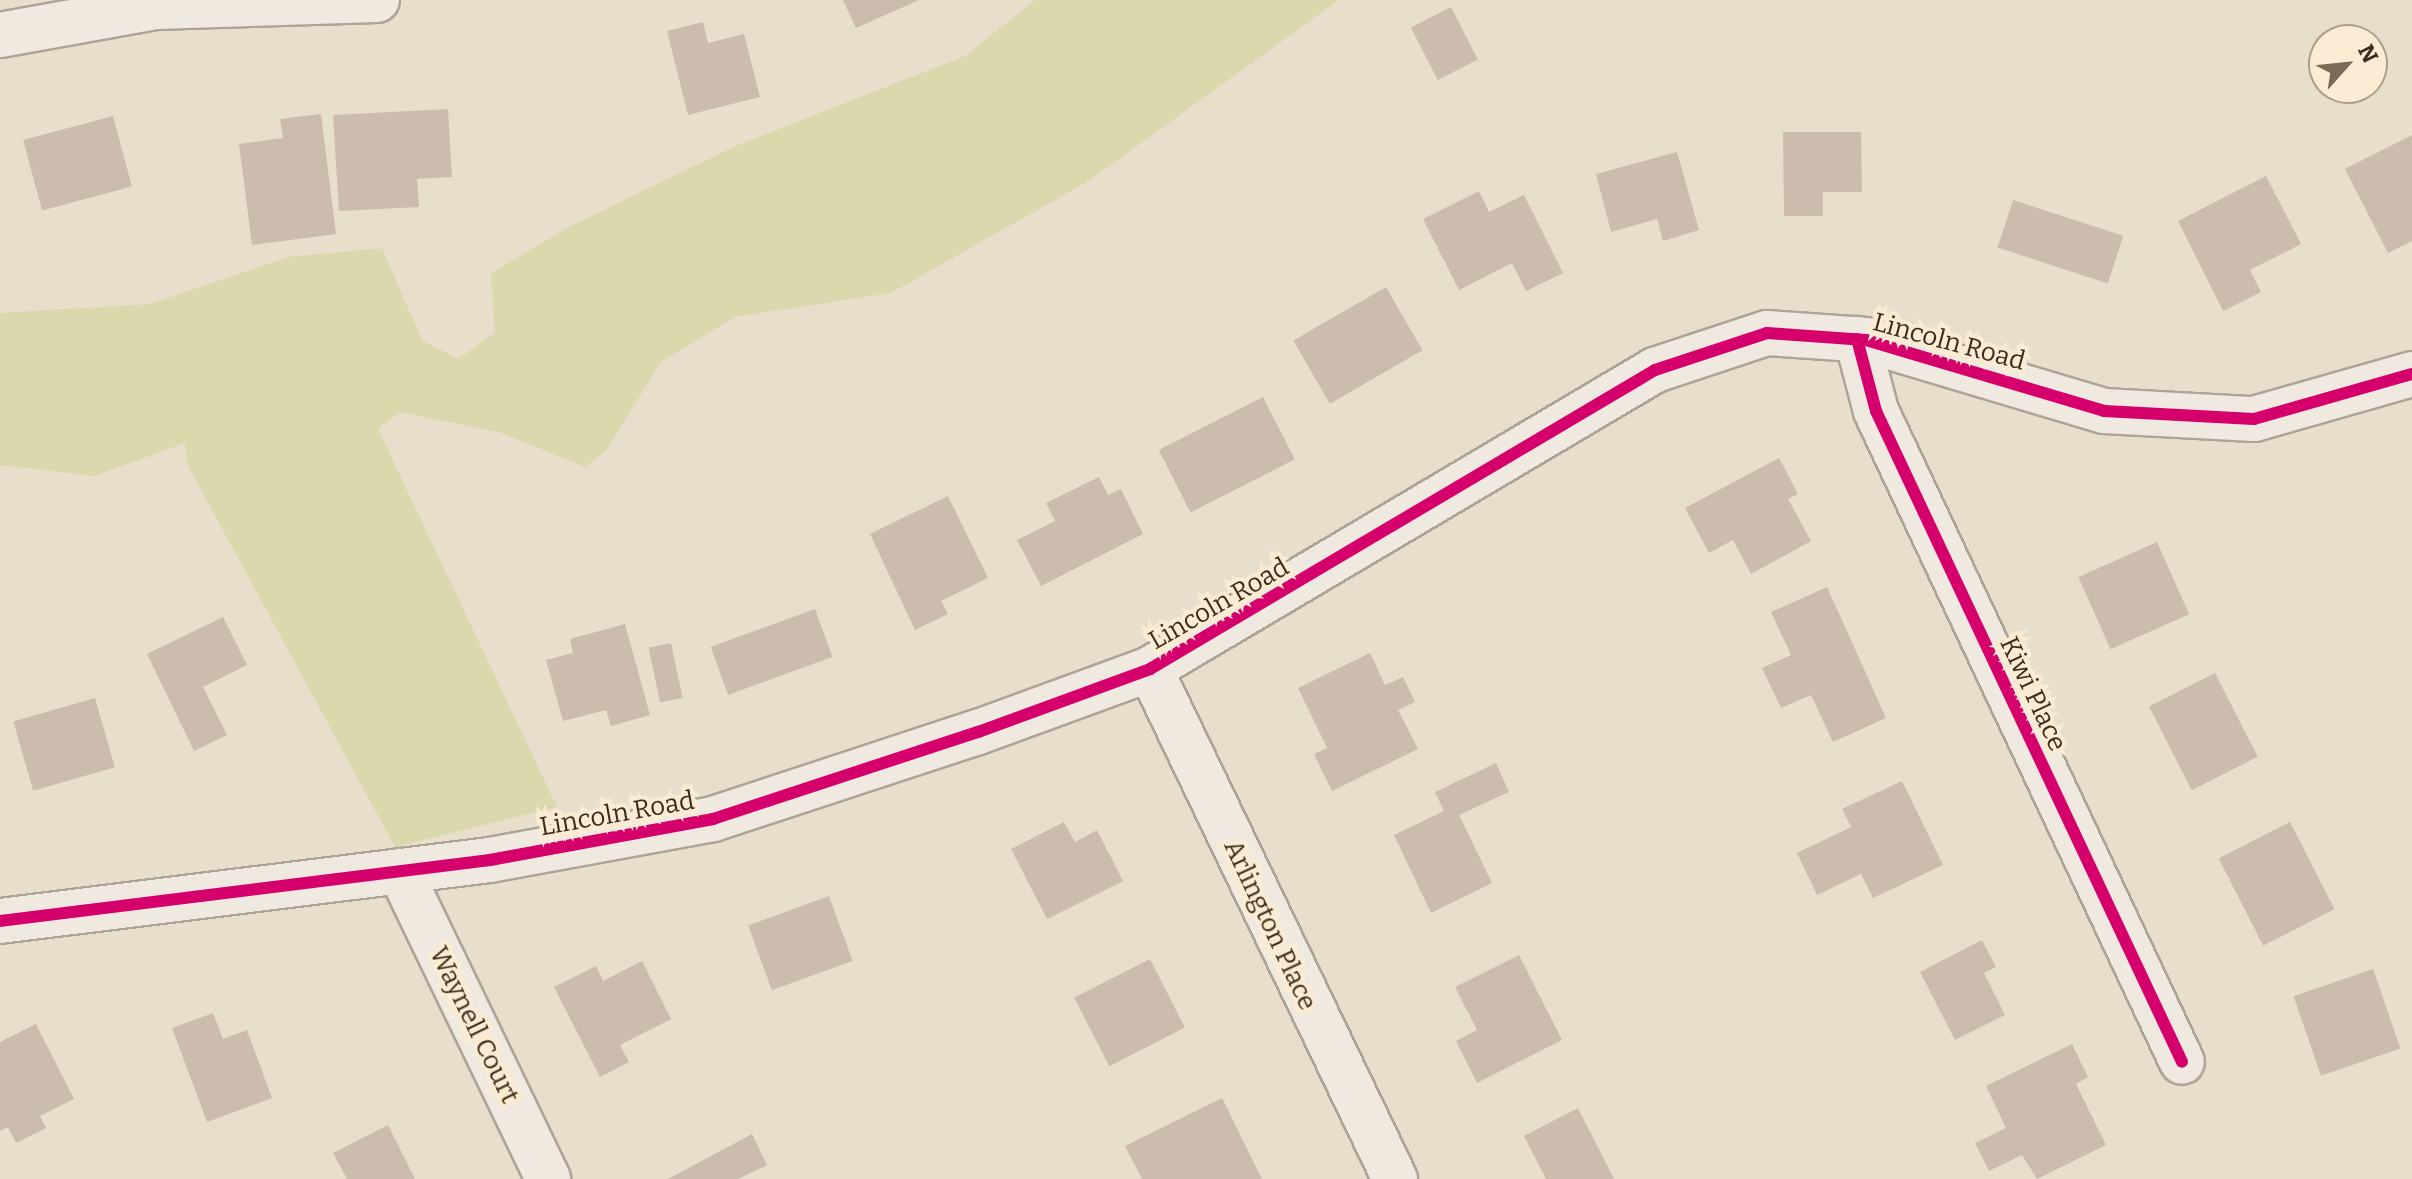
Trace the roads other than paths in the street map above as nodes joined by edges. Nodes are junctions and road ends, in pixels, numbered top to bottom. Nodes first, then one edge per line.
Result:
1 (377, 0) edge
2 (0, 35) edge
3 (1857, 339) junction
4 (2412, 374) edge
5 (1150, 669) junction
6 (400, 871) junction
7 (0, 921) edge
8 (2182, 1062) dead end
9 (548, 1179) edge
10 (1395, 1179) edge

1 - 2 street
3 - 4 street, Lincoln Road
3 - 5 street, Lincoln Road
3 - 8 street, Kiwi Place
5 - 6 street, Lincoln Road
5 - 10 street, Arlington Place
6 - 7 street, Lincoln Road
6 - 9 street, Waynell Court

